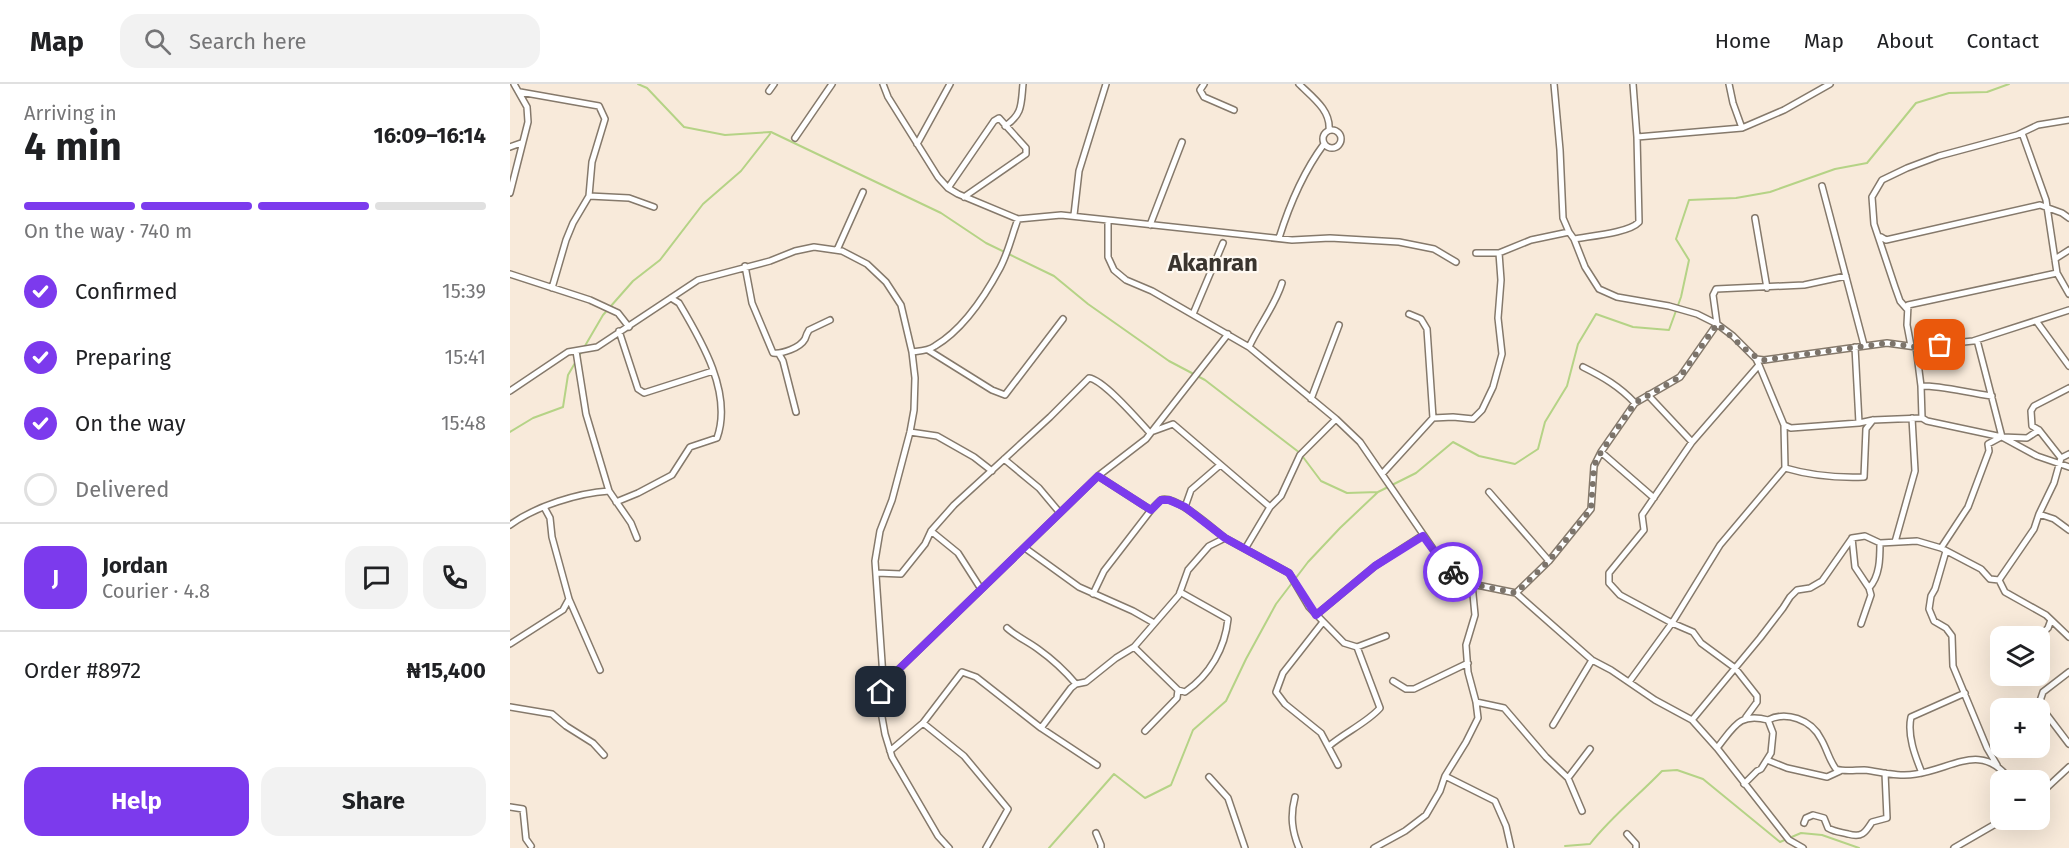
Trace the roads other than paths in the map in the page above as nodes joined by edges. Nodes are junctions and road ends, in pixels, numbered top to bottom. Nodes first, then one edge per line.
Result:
1 (514, 84) edge
2 (774, 84) edge
3 (832, 84) edge
4 (883, 84) edge
5 (950, 84) edge
6 (1023, 84) edge
7 (1106, 84) edge
8 (1204, 84) edge
9 (1299, 84) edge
10 (1554, 84) edge
11 (1633, 84) edge
12 (1729, 84) edge
13 (1830, 84) edge
14 (769, 91) dead end
15 (520, 92) junction
16 (1234, 110) dead end
17 (2069, 120) edge
18 (1005, 126) junction
19 (1742, 128) junction
20 (1329, 130) junction
21 (2022, 133) junction
22 (1637, 137) junction
23 (795, 138) dead end
24 (1182, 142) dead end
25 (521, 143) junction
26 (917, 144) junction
27 (1324, 144) junction
28 (510, 147) edge
29 (1822, 186) dead end
30 (948, 188) junction
31 (510, 191) edge
32 (863, 192) dead end
33 (589, 196) junction
34 (964, 197) junction
35 (2047, 206) junction
36 (654, 207) dead end
37 (1074, 216) junction
38 (1755, 218) dead end
39 (2069, 218) edge
40 (1018, 219) junction
41 (1108, 220) junction
42 (1149, 225) junction
43 (1569, 232) junction
44 (1880, 236) junction
45 (1279, 238) junction
46 (1574, 239) junction
47 (1223, 243) dead end
48 (837, 250) junction
49 (2069, 250) edge
50 (1476, 253) dead end
51 (1499, 253) junction
52 (2055, 259) junction
53 (1456, 262) dead end
54 (745, 266) junction
55 (2057, 273) junction
56 (510, 274) edge
57 (1846, 276) junction
58 (1281, 283) dead end
59 (552, 288) junction
60 (1767, 288) junction
61 (2069, 294) edge
62 (671, 298) junction
63 (1907, 309) junction
64 (2069, 310) edge
65 (1193, 314) junction
66 (1409, 314) dead end
67 (1063, 319) dead end
68 (830, 320) dead end
69 (2037, 322) junction
70 (1717, 324) junction
71 (1339, 325) dead end
72 (629, 327) junction
73 (619, 331) junction
74 (1228, 334) junction
75 (1977, 340) junction
76 (1864, 345) junction
77 (1913, 346) junction
78 (1249, 347) junction
79 (1855, 347) junction
80 (928, 350) junction
81 (576, 351) junction
82 (912, 352) junction
83 (779, 354) junction
84 (1756, 359) junction
85 (1759, 365) junction
86 (2069, 366) edge
87 (1583, 367) dead end
88 (713, 371) junction
89 (1921, 386) junction
90 (2069, 388) edge
91 (511, 389) edge
92 (1648, 395) junction
93 (1992, 396) junction
94 (1311, 399) junction
95 (1635, 403) junction
96 (796, 412) dead end
97 (1433, 418) junction
98 (1912, 418) junction
99 (1922, 418) junction
100 (1336, 419) junction
101 (1873, 420) junction
102 (1859, 423) junction
103 (1784, 424) junction
104 (2039, 430) junction
105 (910, 432) junction
106 (1150, 433) junction
107 (2002, 437) junction
108 (1692, 442) junction
109 (1601, 452) junction
110 (2069, 454) edge
111 (1004, 459) junction
112 (2060, 461) junction
113 (1220, 465) junction
114 (2069, 467) edge
115 (1785, 468) junction
116 (992, 471) junction
117 (1382, 474) junction
118 (1098, 476) junction
119 (609, 491) junction
120 (1489, 492) dead end
121 (1654, 498) junction
122 (616, 502) junction
123 (554, 504) junction
124 (544, 507) junction
125 (1185, 507) junction
126 (1270, 507) junction
127 (1151, 510) junction
128 (1060, 513) junction
129 (2039, 514) junction
130 (550, 518) junction
131 (510, 525) edge
132 (2069, 530) edge
133 (931, 531) junction
134 (1423, 536) junction
135 (637, 538) dead end
136 (1225, 538) junction
137 (1852, 538) junction
138 (1894, 542) junction
139 (1880, 543) junction
140 (1026, 548) junction
141 (1245, 549) junction
142 (1943, 549) junction
143 (1549, 561) junction
144 (877, 573) junction
145 (1999, 580) junction
146 (1472, 584) junction
147 (1869, 588) junction
148 (981, 590) junction
149 (1180, 592) junction
150 (1516, 593) junction
151 (1093, 594) junction
152 (569, 599) junction
153 (1316, 615) junction
154 (2051, 620) junction
155 (1323, 622) junction
156 (1154, 623) junction
157 (1672, 624) junction
158 (1861, 624) dead end
159 (2049, 626) edge
160 (1007, 628) dead end
161 (1386, 636) dead end
162 (2069, 637) edge
163 (510, 644) edge
164 (1134, 647) junction
165 (1357, 647) junction
166 (1592, 660) junction
167 (1468, 663) junction
168 (1734, 668) junction
169 (600, 670) dead end
170 (2069, 672) edge
171 (883, 677) junction
172 (1393, 681) dead end
173 (1629, 682) junction
174 (1076, 684) junction
175 (1178, 690) junction
176 (1965, 693) junction
177 (1476, 702) junction
178 (510, 706) edge
179 (1746, 717) junction
180 (1692, 720) junction
181 (1767, 720) junction
182 (923, 723) junction
183 (1552, 725) dead end
184 (1041, 728) junction
185 (1145, 731) dead end
186 (2069, 744) edge
187 (1329, 746) junction
188 (1717, 748) junction
189 (1590, 749) dead end
190 (890, 751) junction
191 (604, 755) dead end
192 (1767, 760) junction
193 (1097, 765) dead end
194 (1338, 765) dead end
195 (1997, 765) junction
196 (2069, 767) edge
197 (1840, 770) junction
198 (2001, 770) edge
199 (1885, 773) junction
200 (1922, 773) junction
201 (1445, 776) junction
202 (1209, 777) dead end
203 (1568, 778) junction
204 (1744, 784) junction
205 (2050, 785) edge
206 (1295, 797) dead end
207 (510, 807) edge
208 (1582, 811) dead end
209 (1804, 823) dead end
210 (1990, 827) edge
211 (1096, 833) dead end
212 (1626, 834) dead end
213 (531, 846) dead end
214 (949, 848) edge
215 (986, 848) edge
216 (1101, 848) edge
217 (1245, 848) edge
218 (1299, 848) edge
219 (1374, 848) edge
220 (1511, 848) edge
221 (1636, 848) edge
222 (1803, 848) edge
223 (1954, 848) edge

1 - 15 street
2 - 14 street
3 - 23 street
4 - 26 street
5 - 26 street
6 - 18 street
7 - 37 street
8 - 16 street
9 - 20 street
10 - 43 street
11 - 22 street
12 - 19 street
13 - 19 street
15 - 25 street
15 - 33 street
17 - 21 street
18 - 30 street
18 - 34 street
19 - 22 street
20 - 27 street
20 - 27 street
21 - 35 street
21 - 44 street
22 - 46 street
24 - 42 street
25 - 28 street
25 - 31 street
26 - 30 street
27 - 45 street
29 - 57 street
30 - 34 street
32 - 48 street
33 - 36 street
33 - 59 street
34 - 40 street
35 - 39 street
35 - 44 street
35 - 52 street
37 - 40 street
37 - 41 street
38 - 60 street
40 - 80 street
41 - 42 street
41 - 65 street
42 - 45 street
43 - 46 street
43 - 51 street
44 - 63 street
45 - 53 street
46 - 70 street
47 - 65 street
48 - 54 street
48 - 82 street
49 - 52 street
50 - 51 street
51 - 97 street
52 - 55 street
54 - 62 street
54 - 83 street
55 - 61 street
55 - 63 street
56 - 59 street
57 - 60 street
57 - 76 street
58 - 78 street
59 - 72 street
60 - 70 street
62 - 72 street
62 - 88 street
63 - 77 street
64 - 69 street
65 - 74 street
66 - 97 street
67 - 80 street
68 - 83 street
69 - 75 street
69 - 86 street
70 - 84 street
70 - 92 street
71 - 94 street
72 - 73 street
73 - 81 street
73 - 88 street
74 - 78 street
74 - 106 street
75 - 77 street
75 - 93 street
76 - 77 street
76 - 79 street
77 - 89 street
78 - 94 street
79 - 84 street
79 - 102 street
80 - 82 street
81 - 91 street
81 - 119 street
82 - 105 street
83 - 96 street
84 - 85 street
85 - 103 street
85 - 108 street
87 - 95 street
88 - 122 street
89 - 93 street
89 - 99 street
90 - 104 street
92 - 95 street
92 - 108 street
93 - 107 street
94 - 100 street
95 - 109 street
97 - 117 street
98 - 99 street
98 - 101 street
98 - 138 street
99 - 107 street
100 - 117 street
100 - 126 street
101 - 102 street
101 - 115 street
102 - 103 street
103 - 115 street
104 - 107 street
104 - 112 street
105 - 116 street
105 - 144 street
106 - 111 street
106 - 113 street
106 - 118 street
107 - 112 street
107 - 142 street
108 - 121 street
109 - 121 street
109 - 143 street
110 - 112 street
111 - 116 street
111 - 128 street
112 - 114 street
112 - 129 street
113 - 125 street
113 - 126 street
115 - 157 street
116 - 133 street
117 - 134 street
118 - 127 street
118 - 128 street
119 - 122 street
119 - 123 street
120 - 143 street
121 - 157 street
122 - 135 street
123 - 124 street
123 - 130 street
124 - 130 street
124 - 131 street
125 - 127 street
125 - 136 street
126 - 141 street
127 - 151 street
128 - 140 street
129 - 132 street
129 - 145 street
130 - 152 street
133 - 144 street
133 - 148 street
134 - 146 street
134 - 153 street
136 - 141 street
136 - 149 street
137 - 139 street
137 - 147 street
137 - 168 street
138 - 139 street
138 - 142 street
139 - 147 street
140 - 148 street
140 - 151 street
141 - 153 street
142 - 145 street
142 - 176 street
143 - 150 street
144 - 171 street
145 - 154 street
146 - 150 street
146 - 167 street
147 - 158 street
148 - 171 street
149 - 156 street
149 - 175 street
150 - 166 street
151 - 156 street
152 - 163 street
152 - 169 street
153 - 155 street
154 - 159 street
154 - 162 street
155 - 165 street
155 - 187 street
156 - 164 street
157 - 168 street
157 - 173 street
160 - 174 street
161 - 165 street
164 - 174 street
164 - 175 street
165 - 187 street
166 - 173 street
166 - 183 street
167 - 172 street
167 - 177 street
168 - 179 street
168 - 180 street
170 - 186 street
171 - 190 street
173 - 180 street
174 - 184 street
175 - 185 street
176 - 195 street
176 - 200 street
177 - 201 street
177 - 203 street
178 - 191 street
179 - 181 street
179 - 188 street
180 - 188 street
181 - 192 street
181 - 197 street
182 - 184 street
182 - 190 street
182 - 215 street
184 - 193 street
187 - 194 street
188 - 204 street
189 - 203 street
190 - 214 street
192 - 197 street
192 - 204 street
195 - 198 street
195 - 200 street
196 - 205 street
197 - 199 street
199 - 200 street
199 - 209 street
201 - 219 street
201 - 220 street
202 - 217 street
203 - 208 street
204 - 222 street
206 - 218 street
207 - 213 street
210 - 223 street
211 - 216 street
212 - 221 street

